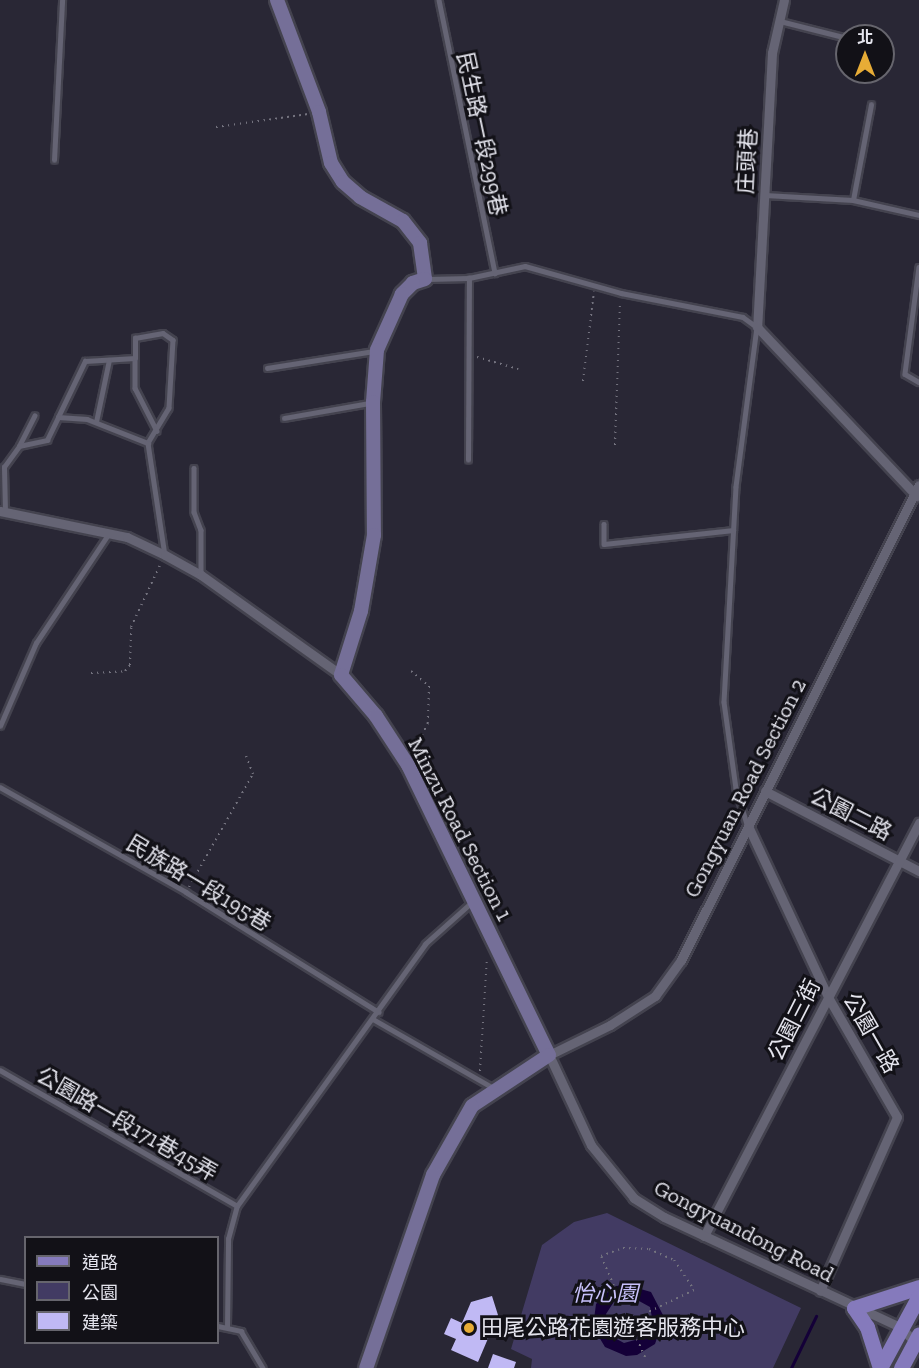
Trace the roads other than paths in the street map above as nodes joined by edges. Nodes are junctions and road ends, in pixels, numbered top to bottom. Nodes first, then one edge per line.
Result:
1 (62, 0) edge
2 (277, 0) edge
3 (439, 0) edge
4 (784, 0) edge
5 (777, 20) junction
6 (835, 35) edge
7 (871, 105) dead end
8 (54, 160) dead end
9 (764, 195) junction
10 (853, 200) junction
11 (919, 215) edge
12 (919, 267) edge
13 (495, 273) junction
14 (469, 278) junction
15 (425, 279) junction
16 (757, 327) junction
17 (377, 350) junction
18 (135, 358) junction
19 (109, 360) junction
20 (267, 368) dead end
21 (919, 382) edge
22 (373, 402) junction
23 (34, 416) dead end
24 (58, 417) junction
25 (285, 418) dead end
26 (96, 422) junction
27 (157, 431) junction
28 (148, 443) junction
29 (19, 446) junction
30 (468, 460) dead end
31 (194, 468) dead end
32 (2, 481) edge
33 (919, 485) edge
34 (916, 496) edge
35 (2, 511) edge
36 (604, 524) dead end
37 (733, 531) junction
38 (109, 533) junction
39 (165, 555) junction
40 (201, 575) junction
41 (341, 675) junction
42 (0, 726) edge
43 (0, 787) edge
44 (765, 791) junction
45 (919, 823) edge
46 (748, 826) junction
47 (898, 861) junction
48 (919, 871) edge
49 (475, 900) junction
50 (828, 997) junction
51 (379, 1012) junction
52 (373, 1019) junction
53 (549, 1055) junction
54 (0, 1070) edge
55 (495, 1089) junction
56 (237, 1206) junction
57 (704, 1236) junction
58 (0, 1279) edge
59 (24, 1284) edge
60 (919, 1287) edge
61 (820, 1291) junction
62 (919, 1296) edge
63 (854, 1308) junction
64 (219, 1326) edge
65 (227, 1327) junction
66 (900, 1327) junction
67 (918, 1340) edge
68 (263, 1368) edge
69 (366, 1368) edge
70 (880, 1368) edge
71 (901, 1368) edge

1 - 8 lane
2 - 15 street
3 - 13 lane, 民生路一段299巷
4 - 5 street, 庄頭巷
5 - 6 lane
5 - 9 street, 庄頭巷
7 - 10 lane
9 - 10 lane
9 - 16 street, 庄頭巷
10 - 11 lane
12 - 21 lane
13 - 14 lane
13 - 16 lane
14 - 15 lane
14 - 30 lane
15 - 17 street
16 - 34 street
16 - 37 lane
17 - 20 lane
17 - 22 street
18 - 19 lane
18 - 27 lane
18 - 27 lane
19 - 24 lane
19 - 26 lane
22 - 25 lane
22 - 41 street
23 - 29 lane
24 - 26 lane
24 - 29 lane
26 - 28 lane
27 - 28 lane
28 - 39 lane
29 - 32 lane
31 - 40 lane
32 - 35 lane
33 - 34 street, Gongyuan Road Section 2
34 - 44 street, Gongyuan Road Section 2
35 - 38 street
36 - 37 lane
37 - 46 lane
38 - 39 street
38 - 42 lane
39 - 40 street
40 - 41 street
41 - 49 street, Minzu Road Section 1
43 - 51 lane, 民族路一段195巷
44 - 46 street, Gongyuan Road Section 2
44 - 47 street, 公園二路
45 - 47 street, 公園三街
46 - 50 street, 公園一路
46 - 53 street, Gongyuan Road Section 2
47 - 48 street, 公園二路
47 - 50 street, 公園三街
49 - 51 lane
49 - 53 street, Minzu Road Section 1
50 - 57 street, 公園三街
50 - 61 street, 公園一路
51 - 52 lane
52 - 55 lane
52 - 56 lane
53 - 55 street
53 - 57 street, Gongyuandong Road
54 - 56 lane, 公園路一段171巷45弄
55 - 69 street
56 - 65 lane
57 - 61 street, Gongyuandong Road
58 - 59 lane
60 - 63 main road
61 - 63 street, Gongyuandong Road
62 - 66 main road
63 - 66 street, Gongyuandong Road
63 - 70 main road
64 - 65 lane
65 - 68 lane
66 - 67 street, Gongyuandong Road
66 - 70 main road
67 - 71 main road

